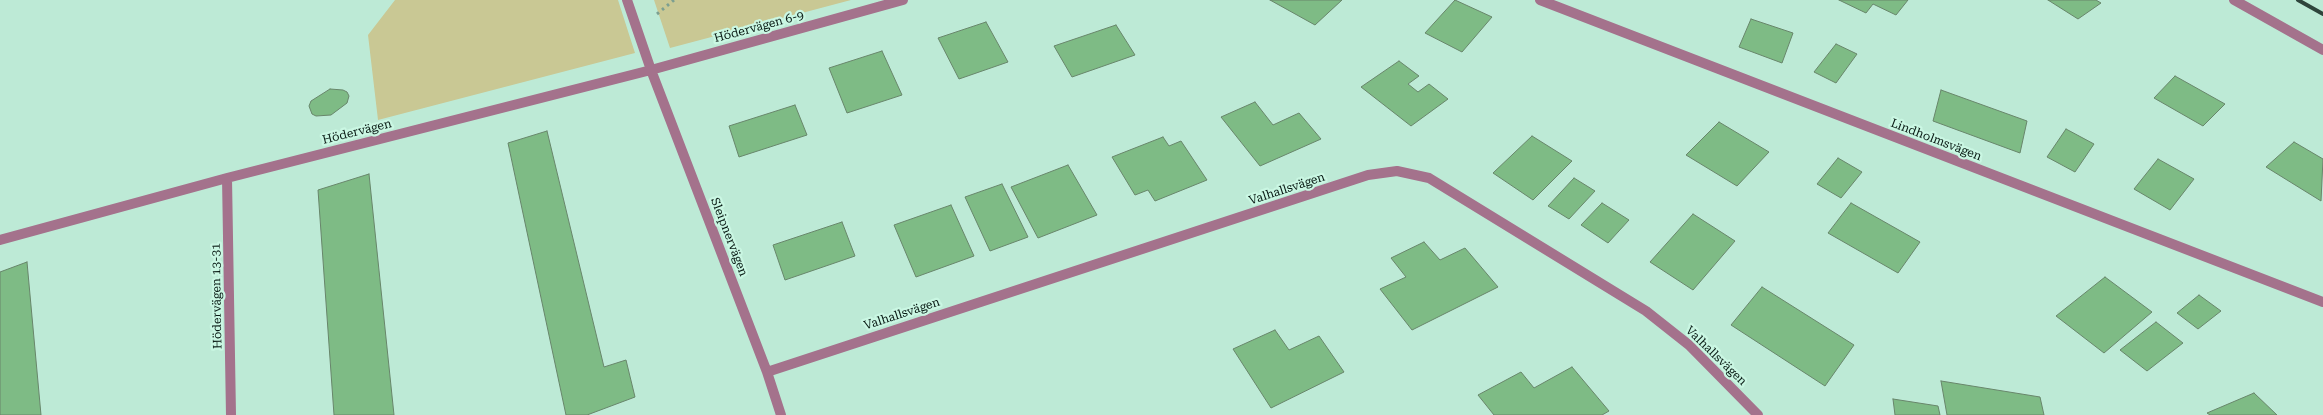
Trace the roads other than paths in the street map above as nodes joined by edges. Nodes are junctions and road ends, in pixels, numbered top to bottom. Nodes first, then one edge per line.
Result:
1 (628, 0) edge
2 (902, 0) edge
3 (1540, 0) edge
4 (2234, 0) edge
5 (2323, 50) edge
6 (651, 70) junction
7 (227, 178) junction
8 (0, 240) edge
9 (2323, 302) edge
10 (767, 372) junction
11 (231, 415) edge
12 (781, 415) edge
13 (1758, 415) edge

1 - 6 street
2 - 6 street, Hödervägen 6-9
3 - 9 street, Lindholmsvägen
4 - 5 street
6 - 7 street, Hödervägen
6 - 10 street, Sleipnervägen
7 - 8 street, Hödervägen
7 - 11 street, Hödervägen 13-31
10 - 12 street, Sleipnervägen
10 - 13 street, Valhallsvägen

